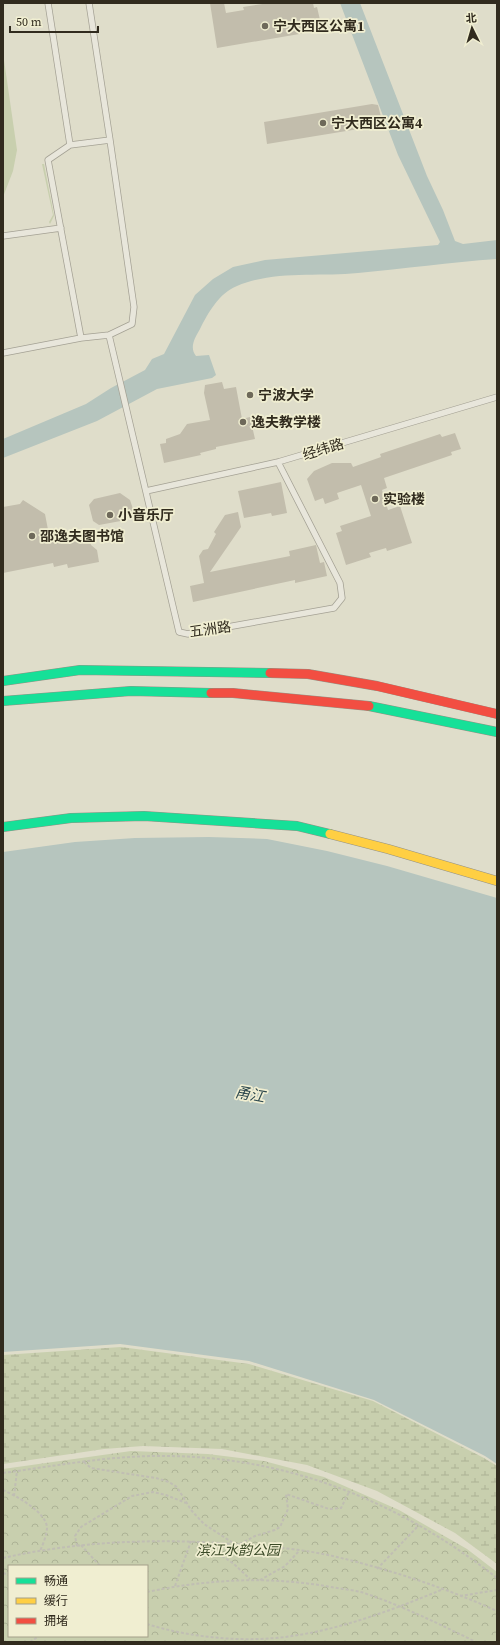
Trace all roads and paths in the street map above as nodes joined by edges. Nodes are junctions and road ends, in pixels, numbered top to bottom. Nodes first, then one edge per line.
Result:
1 (48, 3) edge
2 (89, 3) edge
3 (110, 140) junction
4 (70, 145) junction
5 (61, 228) junction
6 (3, 236) edge
7 (108, 335) junction
8 (81, 338) junction
9 (3, 354) edge
10 (497, 397) edge
11 (278, 462) junction
12 (146, 491) junction
13 (3, 681) edge
14 (3, 701) edge
15 (497, 714) edge
16 (497, 732) edge
17 (3, 827) edge
18 (497, 881) edge
19 (84, 1462) junction
20 (17, 1471) junction
21 (3, 1473) edge
22 (3, 1490) edge
23 (349, 1492) junction
24 (14, 1496) junction
25 (187, 1503) junction
26 (419, 1525) junction
27 (191, 1541) junction
28 (208, 1542) junction
29 (234, 1544) junction
30 (239, 1544) junction
31 (81, 1545) junction
32 (77, 1546) junction
33 (40, 1551) junction
34 (299, 1551) junction
35 (3, 1558) edge
36 (99, 1565) edge
37 (377, 1569) junction
38 (497, 1578) edge
39 (251, 1580) junction
40 (259, 1580) junction
41 (175, 1586) junction
42 (442, 1590) junction
43 (497, 1590) edge
44 (148, 1592) edge
45 (459, 1596) junction
46 (398, 1606) junction
47 (497, 1611) edge
48 (148, 1624) edge
49 (476, 1642) edge

1 - 4 lane
2 - 3 lane
3 - 4 lane
3 - 7 lane
4 - 5 lane
5 - 6 lane
5 - 8 lane
7 - 8 lane
7 - 12 lane, 五洲路
8 - 9 lane
10 - 11 lane, 经纬路
11 - 12 lane, 经纬路
11 - 12 lane, 五洲路
13 - 15 street
14 - 16 street
17 - 18 street
19 - 20 path
19 - 23 path
19 - 25 path
20 - 21 path
20 - 24 path
22 - 24 path
23 - 26 path
23 - 30 path
24 - 33 path
25 - 29 path
25 - 32 path
26 - 37 path
26 - 38 path
27 - 28 path
27 - 31 path
27 - 41 path
28 - 29 path
28 - 39 path
29 - 30 path
30 - 34 path
31 - 32 path
31 - 36 path
32 - 33 path
33 - 35 path
34 - 37 path
34 - 40 path
37 - 42 path
39 - 40 path
39 - 41 path
40 - 46 path
41 - 44 path
42 - 45 path
42 - 46 path
43 - 45 path
45 - 47 path
46 - 48 path
46 - 49 path

